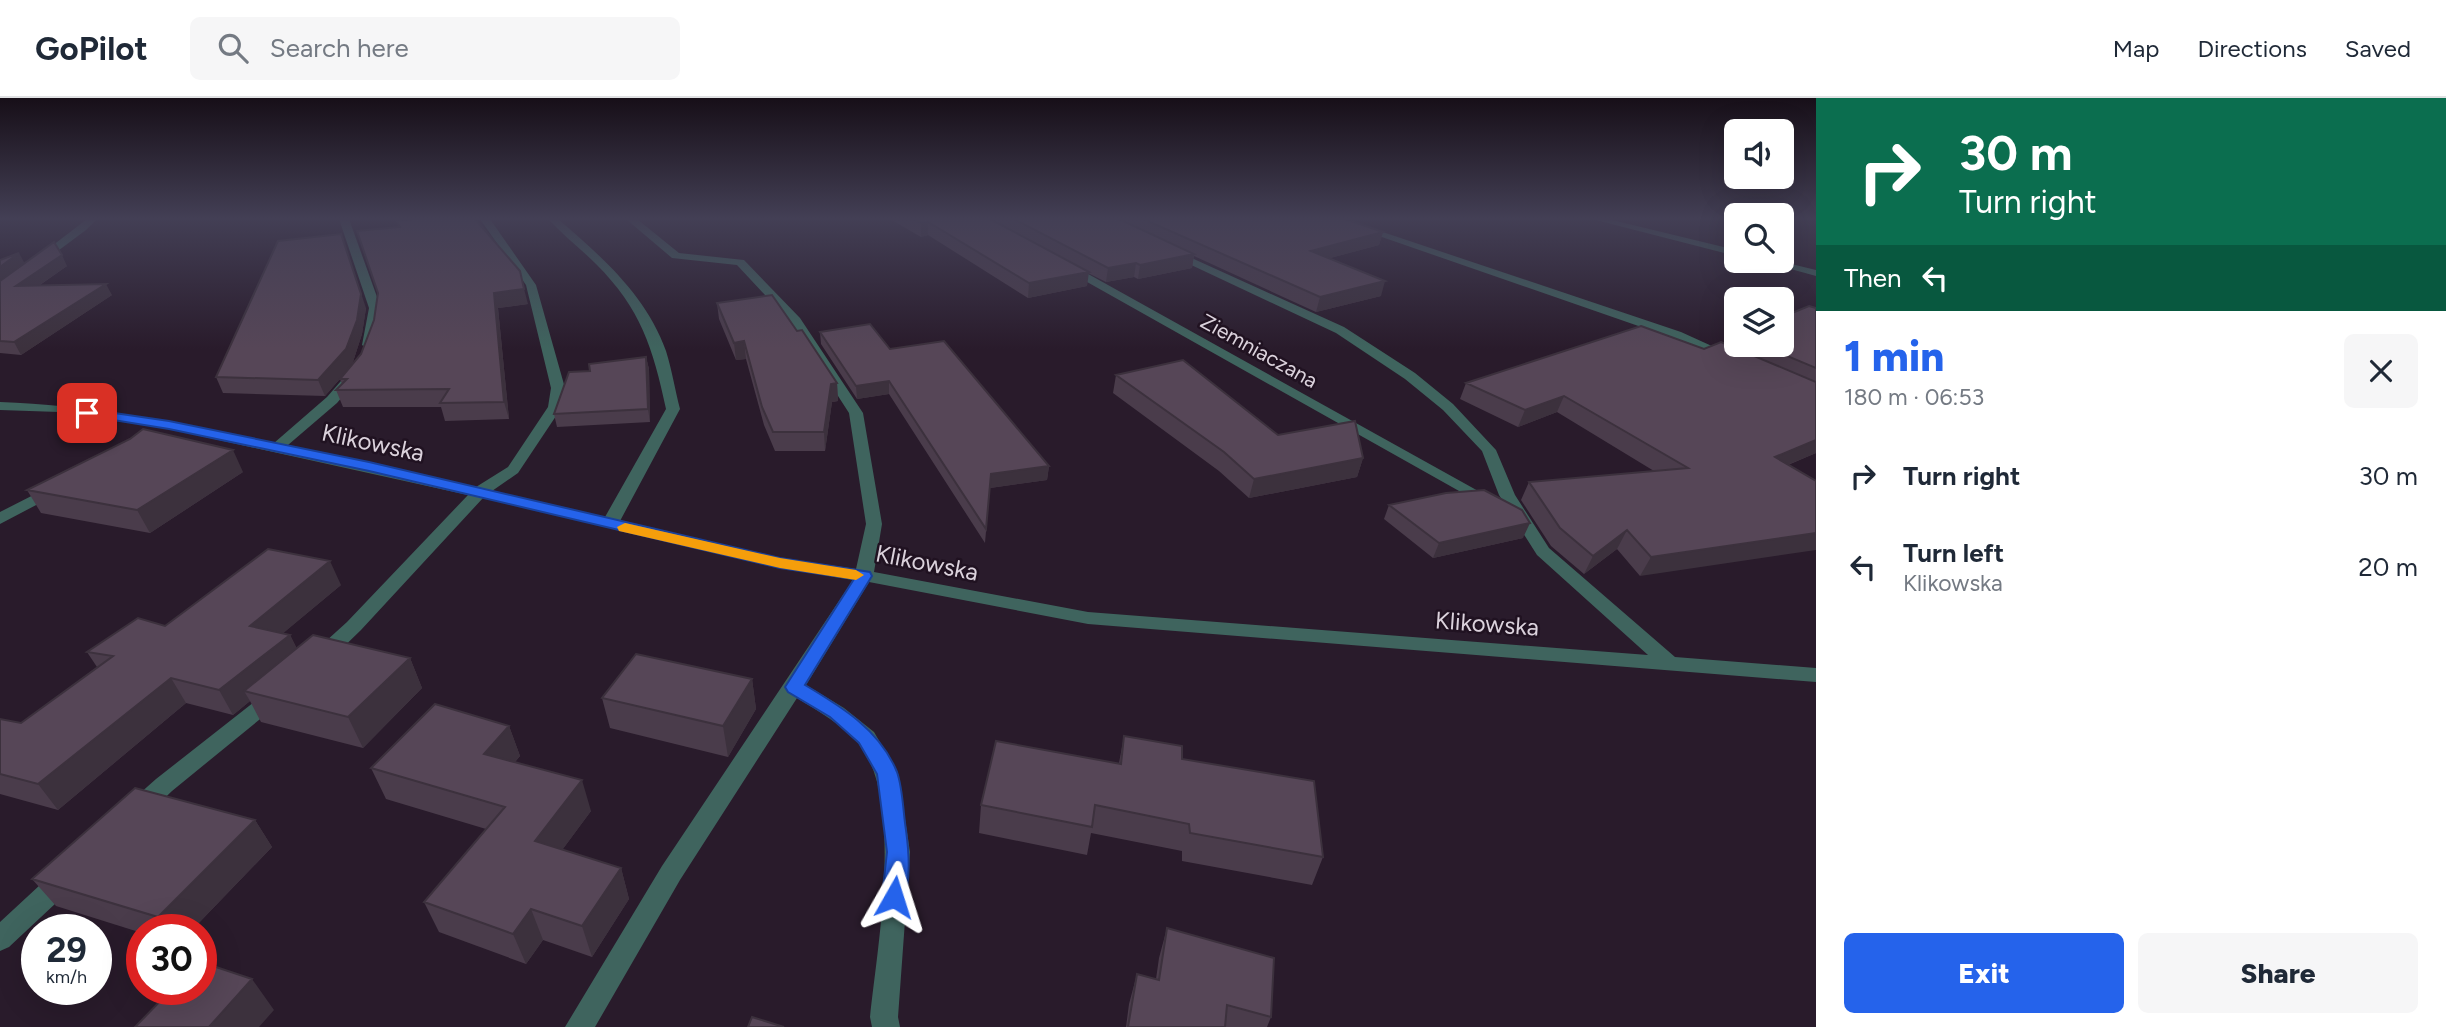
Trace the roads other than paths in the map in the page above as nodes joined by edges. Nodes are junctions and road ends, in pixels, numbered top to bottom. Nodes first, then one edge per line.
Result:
1 (38, 262) edge
2 (359, 262) edge
3 (515, 262) edge
4 (601, 262) edge
5 (740, 262) edge
6 (1057, 262) edge
7 (1195, 262) edge
8 (1462, 262) edge
9 (1794, 268) edge
10 (1816, 273) edge
11 (0, 291) edge
12 (1736, 360) edge
13 (0, 406) edge
14 (169, 425) junction
15 (150, 436) edge
16 (276, 447) junction
17 (69, 481) edge
18 (480, 492) junction
19 (0, 519) edge
20 (1521, 519) junction
21 (610, 524) junction
22 (864, 576) junction
23 (1668, 663) junction
24 (310, 667) edge
25 (1816, 675) edge
26 (290, 684) edge
27 (794, 687) junction
28 (125, 821) edge
29 (77, 867) edge
30 (0, 939) edge
31 (579, 1027) edge
32 (886, 1027) edge

1 - 11 street
2 - 16 street
3 - 18 street
4 - 21 street
5 - 22 street
6 - 20 street, Ziemniaczana
7 - 20 street, Ziemniaczana
8 - 12 street
9 - 10 street
13 - 14 street, Klikowska
14 - 15 street
14 - 16 street, Klikowska
16 - 18 street, Klikowska
17 - 19 street
18 - 21 street, Klikowska
18 - 24 street
20 - 23 street, Ziemniaczana
21 - 22 street, Klikowska
22 - 23 street, Klikowska
22 - 27 street
23 - 25 street, Klikowska
26 - 28 street
27 - 31 street
27 - 32 street
29 - 30 street

